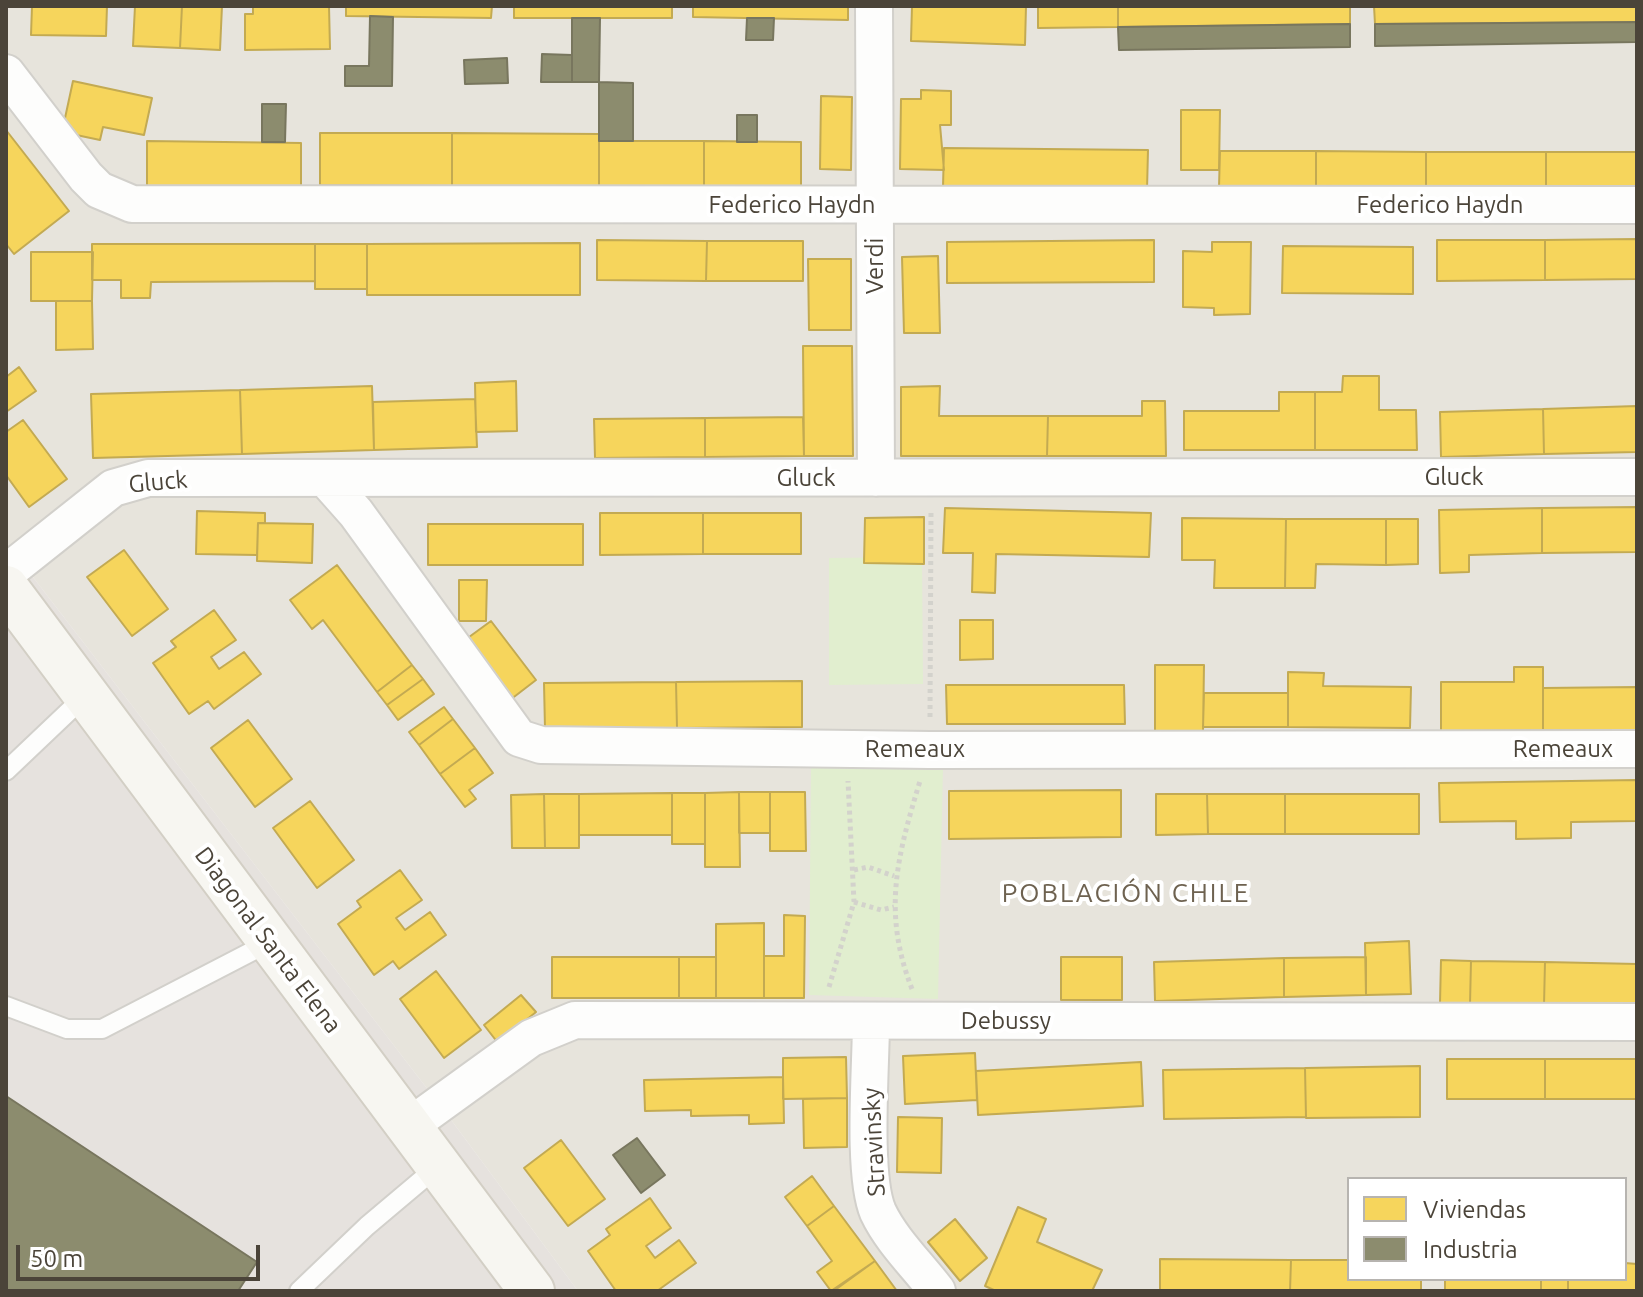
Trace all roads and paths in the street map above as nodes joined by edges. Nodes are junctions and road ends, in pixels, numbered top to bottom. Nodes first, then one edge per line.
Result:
1 (874, 6) edge
2 (6, 73) edge
3 (874, 205) junction
4 (1637, 205) edge
5 (1637, 477) edge
6 (325, 478) junction
7 (876, 478) junction
8 (931, 478) junction
9 (6, 573) edge
10 (6, 588) edge
11 (86, 695) junction
12 (1637, 749) edge
13 (930, 750) junction
14 (6, 771) edge
15 (847, 772) dead end
16 (854, 870) junction
17 (894, 876) junction
18 (854, 902) junction
19 (894, 907) junction
20 (270, 942) junction
21 (831, 982) dead end
22 (914, 994) dead end
23 (6, 1006) edge
24 (871, 1021) junction
25 (1637, 1022) edge
26 (408, 1127) junction
27 (437, 1167) junction
28 (299, 1291) edge
29 (532, 1291) edge
30 (937, 1291) edge

1 - 3 street, Verdi
2 - 3 street, Federico Haydn
3 - 4 street, Federico Haydn
3 - 7 street, Verdi
5 - 8 street, Gluck
6 - 7 street, Gluck
6 - 9 street, Gluck
6 - 13 street, Remeaux
7 - 8 street, Gluck
8 - 13 path
10 - 11 main road, Diagonal Santa Elena
11 - 14 lane
11 - 20 main road, Diagonal Santa Elena
12 - 13 street, Remeaux
13 - 17 path
15 - 16 path
16 - 17 path
16 - 18 path
17 - 19 path
18 - 19 path
18 - 21 path
19 - 22 path
20 - 23 lane
20 - 26 main road, Diagonal Santa Elena
24 - 25 street, Debussy
24 - 26 street, Debussy
24 - 30 street, Stravinsky
26 - 27 main road, Diagonal Santa Elena
27 - 28 lane
27 - 29 main road, Diagonal Santa Elena

